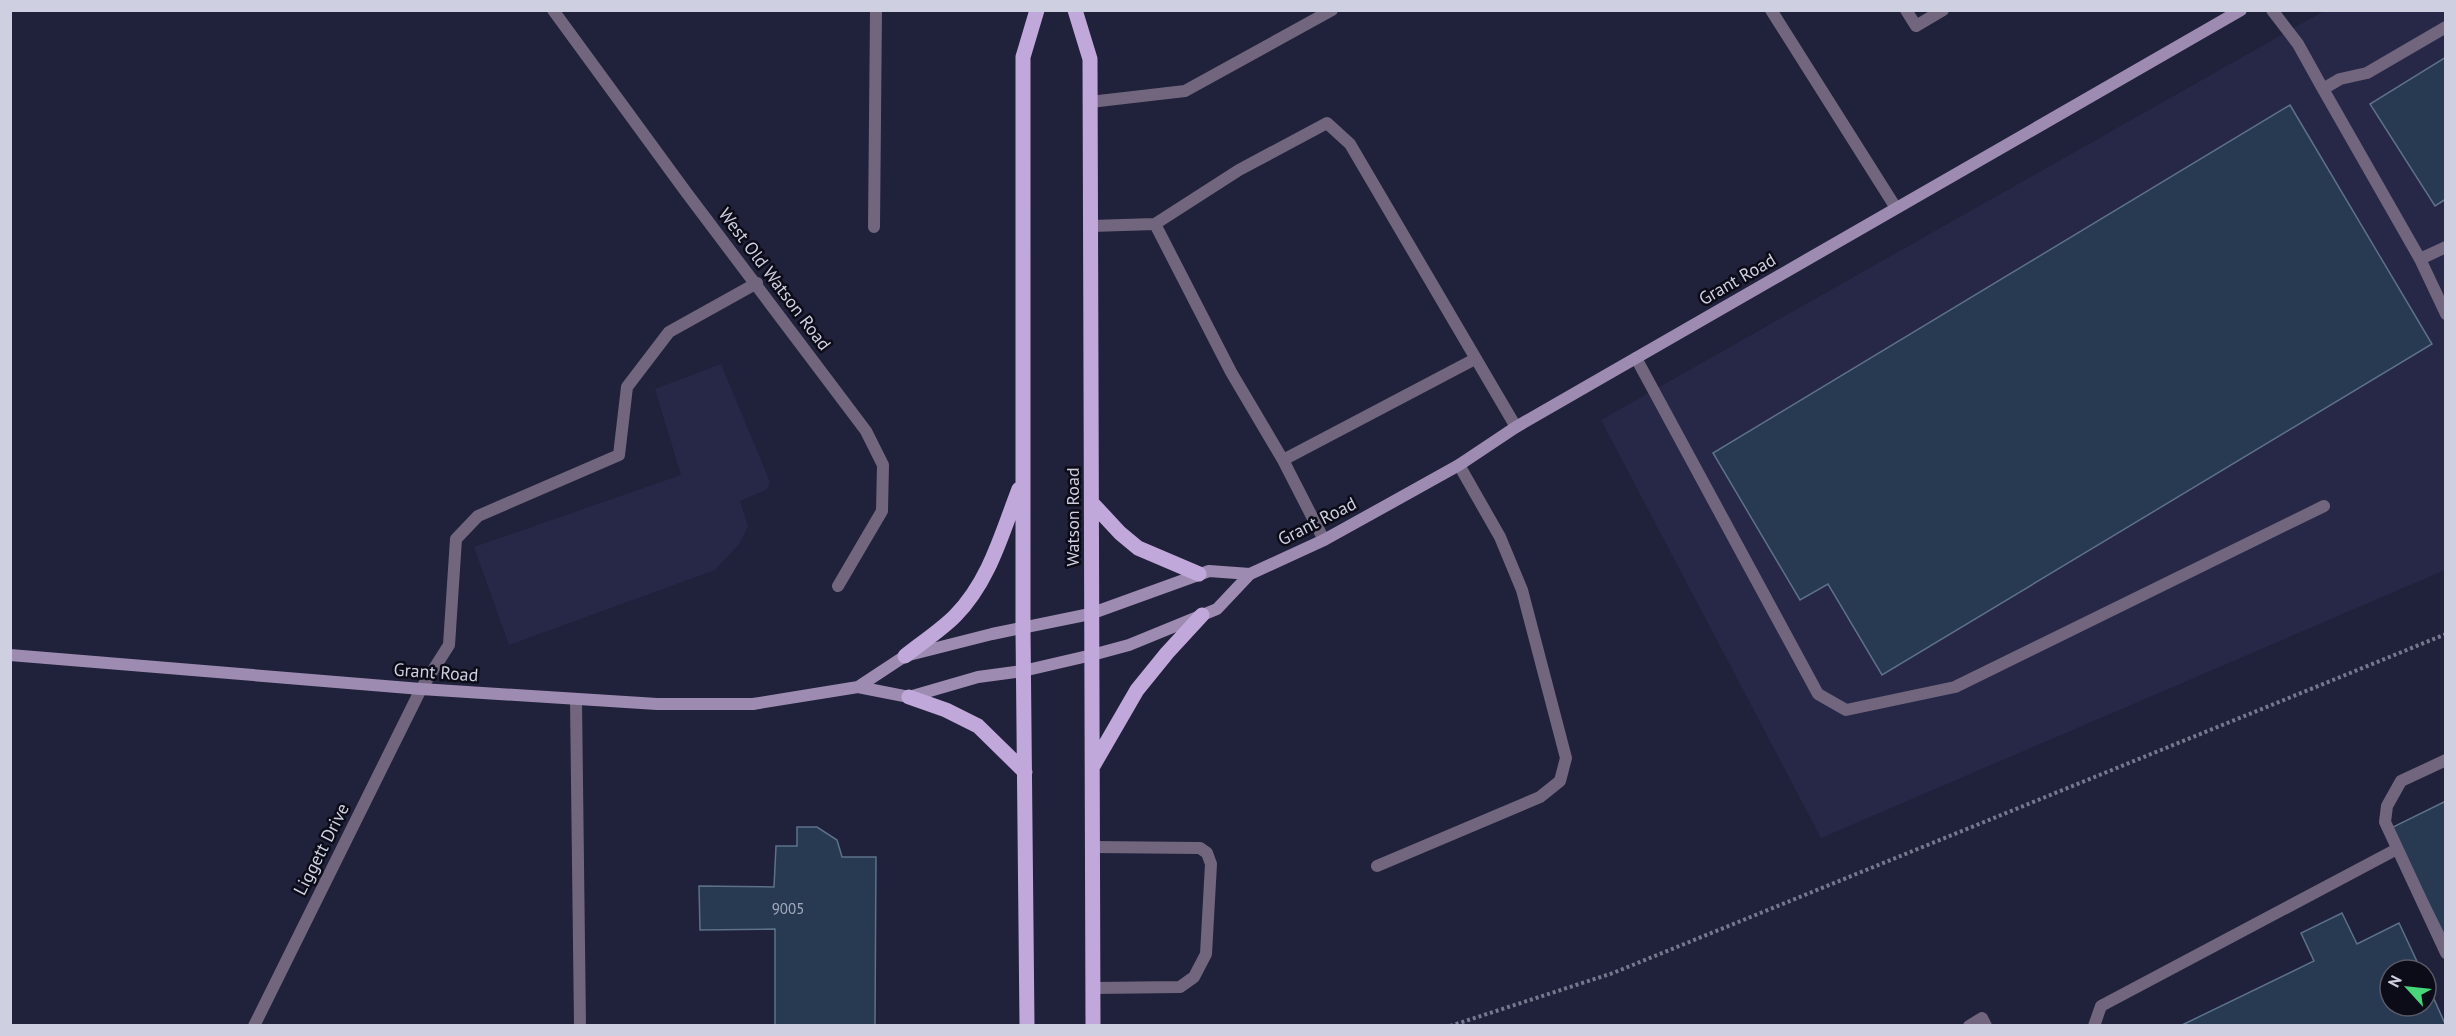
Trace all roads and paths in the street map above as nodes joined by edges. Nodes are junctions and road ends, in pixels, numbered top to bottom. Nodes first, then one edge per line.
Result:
1 (553, 10) edge
2 (876, 10) edge
3 (1037, 10) edge
4 (1075, 10) edge
5 (1332, 10) edge
6 (1771, 10) edge
7 (1906, 10) edge
8 (1942, 10) edge
9 (2241, 10) edge
10 (2272, 10) edge
11 (2445, 27) edge
12 (2323, 89) junction
13 (1090, 102) junction
14 (1896, 208) junction
15 (1155, 224) junction
16 (1091, 226) junction
17 (874, 227) dead end
18 (2445, 247) edge
19 (2420, 259) junction
20 (757, 283) junction
21 (2445, 314) edge
22 (1635, 358) junction
23 (1475, 359) junction
24 (1516, 427) junction
25 (1283, 460) junction
26 (1459, 465) junction
27 (1023, 481) junction
28 (1092, 503) junction
29 (2324, 506) dead end
30 (1324, 540) junction
31 (1199, 574) junction
32 (1250, 574) junction
33 (838, 586) dead end
34 (1090, 614) junction
35 (1202, 615) junction
36 (1023, 629) junction
37 (2445, 634) edge
38 (10, 655) edge
39 (905, 656) junction
40 (1092, 656) junction
41 (1023, 671) junction
42 (858, 687) junction
43 (421, 689) junction
44 (909, 697) junction
45 (576, 699) junction
46 (2445, 760) edge
47 (1092, 769) junction
48 (1025, 772) junction
49 (1093, 847) junction
50 (2397, 849) junction
51 (1377, 866) dead end
52 (2445, 953) edge
53 (1093, 988) junction
54 (254, 1026) edge
55 (580, 1026) edge
56 (1027, 1026) edge
57 (1094, 1026) edge
58 (1450, 1026) edge
59 (1969, 1026) edge
60 (1986, 1026) edge
61 (2094, 1026) edge

1 - 20 street, West Old Watson Road
2 - 17 street
3 - 27 main road
4 - 13 main road, Watson Road
5 - 13 street
6 - 14 street
7 - 8 street
9 - 14 street, Grant Road
10 - 12 street
11 - 12 street
12 - 19 street
13 - 16 main road, Watson Road
14 - 22 street, Grant Road
15 - 16 street
15 - 23 street
15 - 25 street
16 - 28 main road, Watson Road
18 - 19 street
19 - 21 street
20 - 33 street, West Old Watson Road
20 - 43 street, Liggett Drive
22 - 24 street, Grant Road
22 - 29 street
23 - 24 street
23 - 25 street
24 - 26 street, Grant Road
25 - 30 street
26 - 30 street, Grant Road
26 - 51 street
27 - 36 main road
27 - 39 main road
28 - 31 main road
28 - 34 main road, Watson Road
30 - 32 street, Grant Road
31 - 32 street, Grant Road
31 - 34 street, Grant Road
32 - 35 street, Grant Road
34 - 36 street, Grant Road
34 - 40 main road, Watson Road
35 - 40 street, Grant Road
35 - 47 main road
36 - 39 street, Grant Road
36 - 41 main road
37 - 58 path
38 - 43 street, Grant Road
39 - 42 street, Grant Road
40 - 41 street, Grant Road
40 - 47 main road, Watson Road
41 - 44 street, Grant Road
41 - 48 main road
42 - 44 street, Grant Road
42 - 45 street, Grant Road
43 - 45 street, Grant Road
43 - 54 street, Liggett Drive
44 - 48 main road
45 - 55 street
46 - 50 street
47 - 49 main road, Watson Road
48 - 56 main road
49 - 53 main road, Watson Road
49 - 53 street
50 - 52 street
50 - 61 street
53 - 57 main road, Watson Road
59 - 60 street

